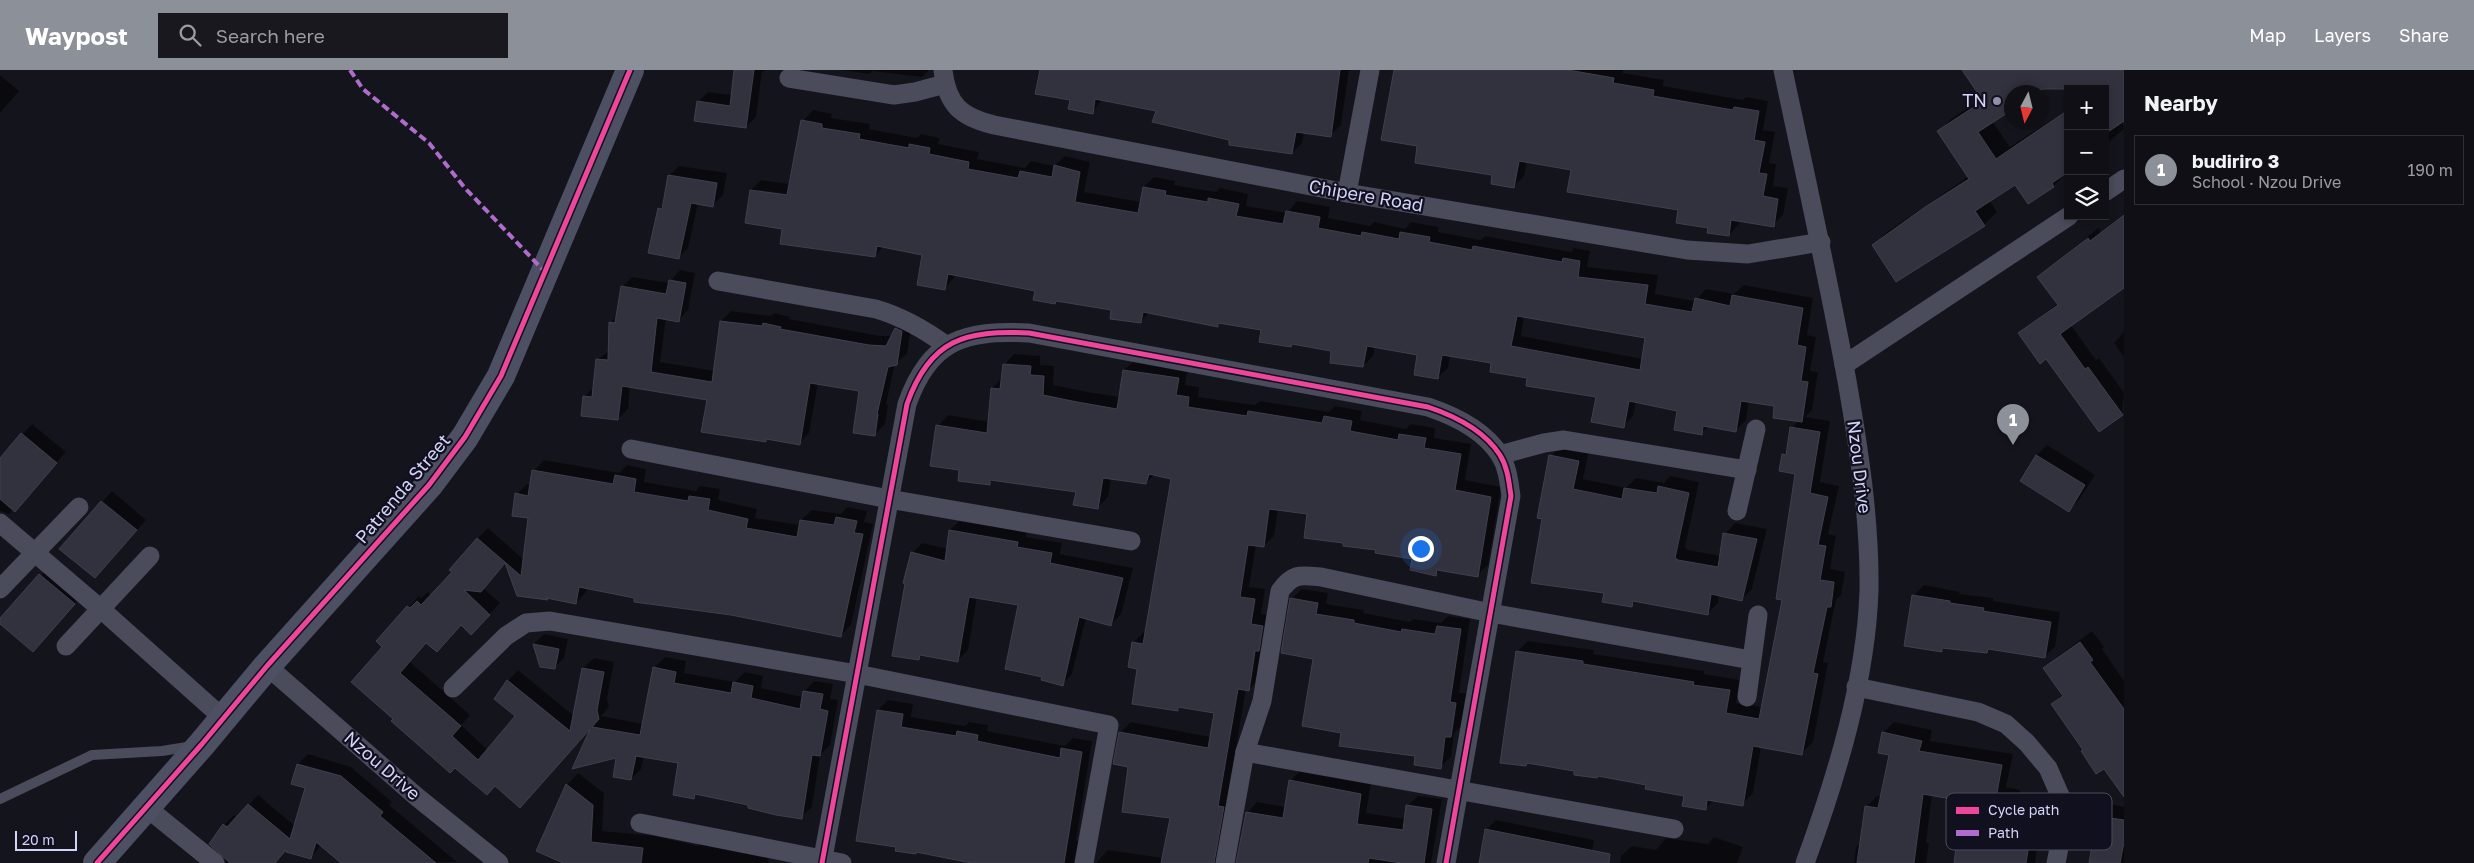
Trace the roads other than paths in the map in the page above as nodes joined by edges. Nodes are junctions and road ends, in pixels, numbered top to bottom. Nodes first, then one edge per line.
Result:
1 (630, 70) edge
2 (1370, 70) edge
3 (1783, 70) edge
4 (944, 77) edge
5 (789, 78) dead end
6 (2124, 179) edge
7 (2109, 189) edge
8 (1347, 193) junction
9 (2064, 219) edge
10 (1821, 242) junction
11 (718, 281) dead end
12 (948, 346) junction
13 (1844, 365) junction
14 (1756, 429) dead end
15 (631, 448) dead end
16 (1500, 455) junction
17 (1747, 470) junction
18 (889, 499) junction
19 (78, 507) dead end
20 (1737, 511) dead end
21 (0, 523) edge
22 (1131, 541) dead end
23 (34, 552) junction
24 (150, 556) dead end
25 (0, 589) edge
26 (102, 610) junction
27 (1491, 613) junction
28 (1758, 615) dead end
29 (66, 646) dead end
30 (1751, 660) junction
31 (266, 666) junction
32 (857, 674) junction
33 (1856, 687) junction
34 (453, 688) dead end
35 (1747, 698) dead end
36 (223, 718) junction
37 (202, 744) junction
38 (1245, 752) junction
39 (1459, 789) junction
40 (2059, 793) edge
41 (0, 799) edge
42 (146, 807) junction
43 (640, 823) dead end
44 (1674, 829) dead end
45 (2059, 850) edge
46 (822, 861) edge
47 (98, 863) edge
48 (215, 863) edge
49 (499, 863) edge
50 (842, 863) edge
51 (1084, 863) edge
52 (1225, 863) edge
53 (1446, 863) edge
54 (1805, 863) edge
55 (2056, 863) edge

1 - 31 street, Patrenda Street
2 - 8 street
3 - 10 street, Nzou Drive
4 - 5 street
4 - 8 street, Chipere Road
6 - 7 street
8 - 10 street, Chipere Road
9 - 13 street
10 - 13 street, Nzou Drive
11 - 12 street
12 - 16 street
12 - 18 street
13 - 33 street, Nzou Drive
14 - 17 street
15 - 18 street
16 - 17 street
16 - 27 street
17 - 20 street
18 - 22 street
18 - 32 street
19 - 23 street
21 - 23 street
23 - 25 street
23 - 26 street
24 - 26 street
26 - 29 street
26 - 36 street
27 - 30 street
27 - 38 street
27 - 39 street
28 - 30 street
30 - 35 street
31 - 36 street, Patrenda Street
31 - 49 street, Nzou Drive
32 - 34 street
32 - 46 street
32 - 51 street
33 - 40 street
33 - 54 street, Nzou Drive
36 - 37 street, Patrenda Street
37 - 41 lane
37 - 42 street, Patrenda Street
38 - 39 street
38 - 52 street
39 - 44 street
39 - 53 street
42 - 47 street, Patrenda Street
42 - 48 street
43 - 46 street
45 - 55 street
46 - 50 street

